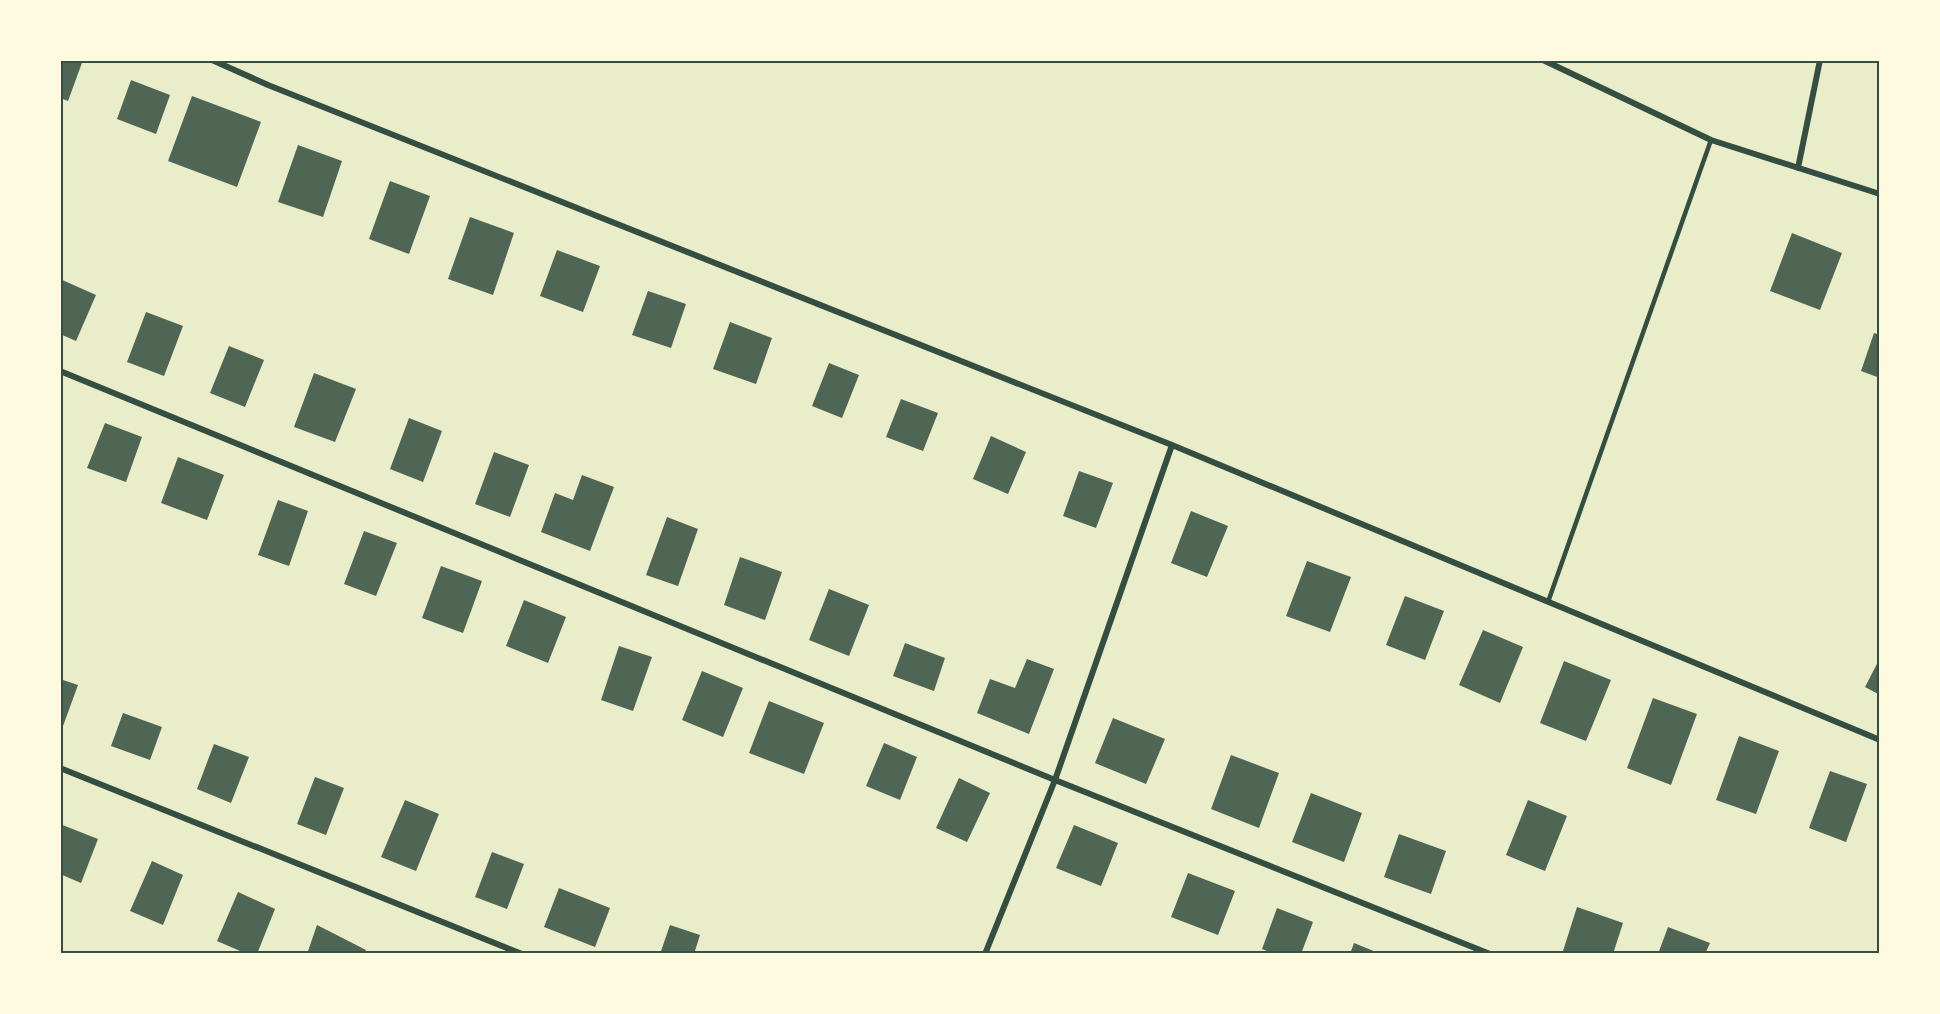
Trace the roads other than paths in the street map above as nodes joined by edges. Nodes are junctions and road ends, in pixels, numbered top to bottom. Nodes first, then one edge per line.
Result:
1 (212, 60) edge
2 (1543, 60) edge
3 (1820, 60) edge
4 (1711, 140) junction
5 (1798, 168) junction
6 (1880, 194) edge
7 (60, 371) edge
8 (1172, 446) junction
9 (1548, 602) junction
10 (1880, 740) edge
11 (60, 768) edge
12 (1055, 780) junction
13 (522, 954) edge
14 (985, 954) edge
15 (1490, 954) edge

1 - 8 street
2 - 4 street
3 - 5 street
4 - 5 street
4 - 9 lane
5 - 6 street
7 - 12 street
8 - 9 street
8 - 12 street
9 - 10 street
11 - 13 street
12 - 14 street
12 - 15 street

